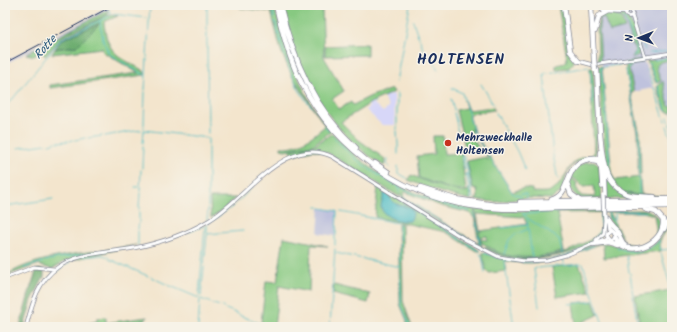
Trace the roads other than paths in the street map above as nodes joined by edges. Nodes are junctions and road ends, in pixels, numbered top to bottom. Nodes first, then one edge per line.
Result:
1 (276, 5) edge
2 (280, 5) edge
3 (564, 5) edge
4 (598, 5) edge
5 (591, 6) edge
6 (608, 11) junction
7 (627, 14) joint
8 (281, 15) junction
9 (594, 31) junction
10 (642, 49) junction
11 (672, 53) edge
12 (645, 57) junction
13 (634, 58) junction
14 (595, 59) junction
15 (578, 61) joint
16 (596, 70) junction
17 (600, 146) junction
18 (602, 158) junction
19 (591, 160) junction
20 (602, 167) junction
21 (567, 181) junction
22 (670, 199) edge
23 (543, 201) junction
24 (584, 201) junction
25 (672, 202) edge
26 (490, 204) junction
27 (477, 205) junction
28 (672, 206) edge
29 (633, 207) junction
30 (672, 215) edge
31 (605, 217) junction
32 (609, 235) junction
33 (594, 242) junction
34 (620, 246) junction
35 (628, 247) junction
36 (58, 268) junction
37 (48, 269) junction
38 (50, 274) junction
39 (5, 278) edge
40 (26, 327) edge

1 - 8 highway
2 - 8 highway
3 - 15 highway
4 - 6 highway
5 - 9 highway
5 - 14 highway
6 - 7 highway
6 - 9 highway
7 - 10 main road
8 - 27 highway
9 - 14 highway
10 - 12 main road
10 - 13 main road
11 - 12 main road
12 - 13 main road
13 - 15 main road
14 - 16 highway, bridge
16 - 17 highway
16 - 18 highway
17 - 18 highway
17 - 19 highway
18 - 19 highway
18 - 20 highway
18 - 22 highway
19 - 20 highway
19 - 21 highway
20 - 31 main road, bridge
21 - 23 highway
21 - 24 highway
22 - 24 highway
23 - 24 highway
23 - 26 highway
25 - 26 highway
26 - 27 highway
27 - 29 highway
28 - 29 highway
29 - 35 highway
30 - 34 highway
31 - 32 main road
31 - 33 main road
31 - 35 highway
32 - 33 main road
32 - 34 highway
32 - 35 highway
33 - 34 highway
33 - 36 main road
36 - 37 main road
36 - 38 main road
37 - 38 main road
37 - 39 main road
38 - 40 main road

